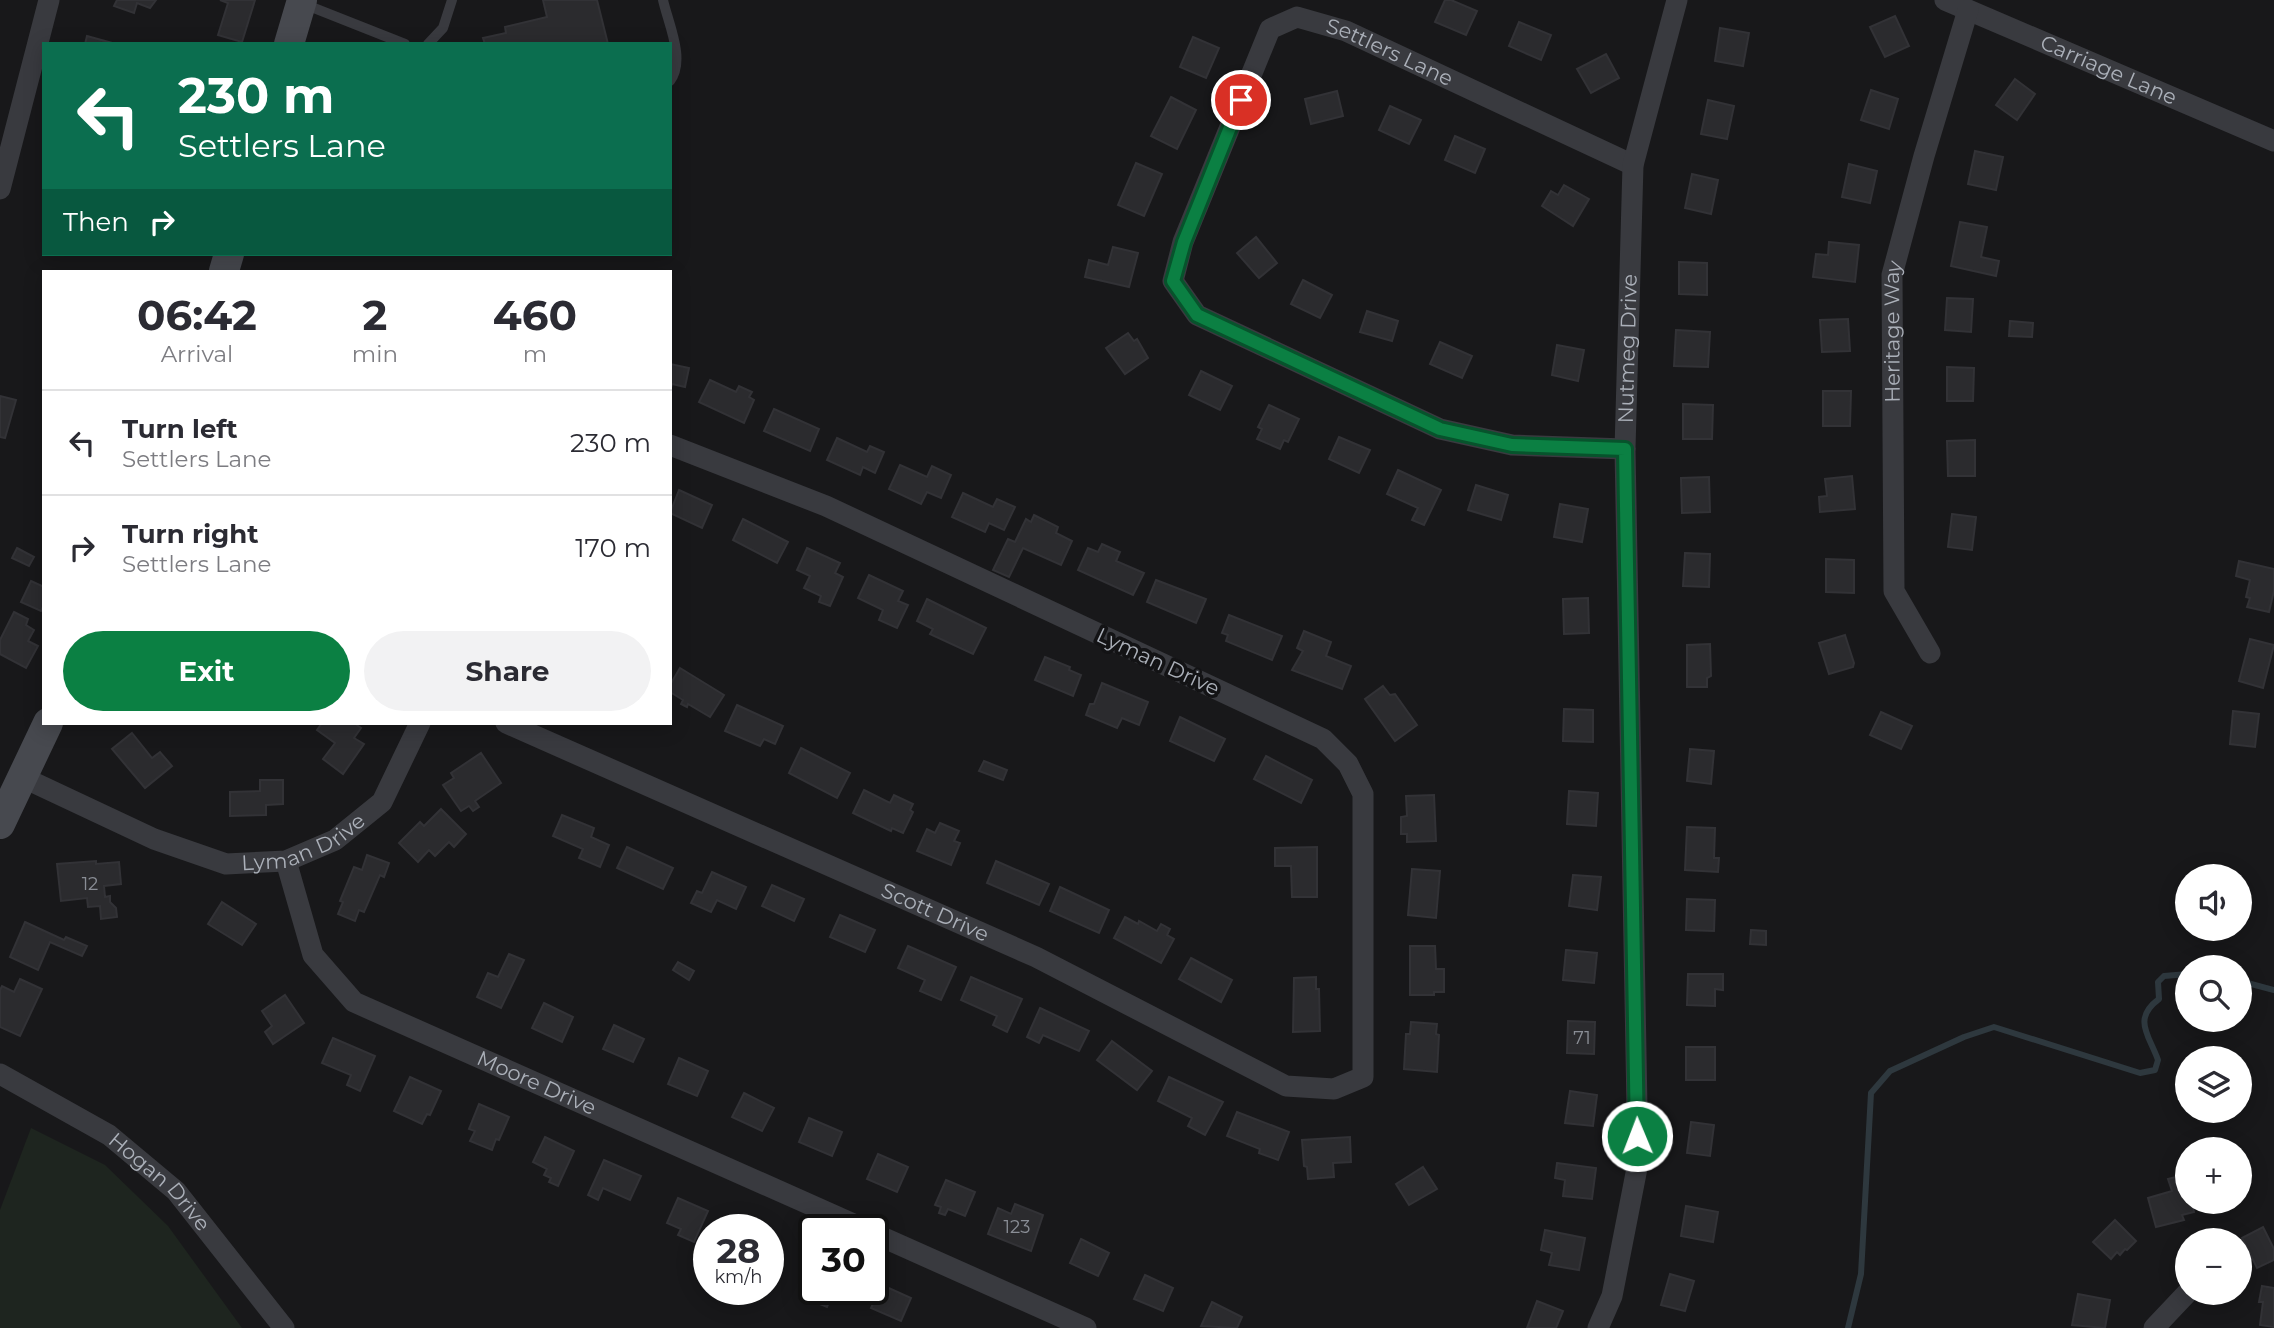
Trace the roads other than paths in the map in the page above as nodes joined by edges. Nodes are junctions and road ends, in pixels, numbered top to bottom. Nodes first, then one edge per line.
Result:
1 (49, 0) edge
2 (452, 0) edge
3 (663, 0) edge
4 (1677, 0) edge
5 (1945, 0) edge
6 (301, 2) edge
7 (1968, 10) junction
8 (290, 42) edge
9 (400, 42) edge
10 (430, 42) edge
11 (672, 78) edge
12 (2274, 141) edge
13 (1633, 165) junction
14 (0, 189) edge
15 (672, 446) edge
16 (1625, 449) junction
17 (1930, 653) dead end
18 (47, 725) edge
19 (420, 725) edge
20 (511, 725) edge
21 (22, 777) junction
22 (0, 824) edge
23 (286, 861) junction
24 (0, 1074) edge
25 (1363, 1077) joint
26 (831, 1214) edge
27 (889, 1240) edge
28 (2176, 1305) edge
29 (284, 1328) edge
30 (1086, 1328) edge
31 (1598, 1328) edge
32 (2154, 1328) edge

1 - 14 street
2 - 10 lane
3 - 11 lane
4 - 13 street, Nutmeg Drive
5 - 7 street, Carriage Lane
6 - 8 main road
6 - 9 lane
7 - 12 street, Carriage Lane
7 - 17 street, Heritage Way
13 - 16 street, Nutmeg Drive
13 - 16 street, Settlers Lane
15 - 25 street, Lyman Drive
16 - 31 street, Nutmeg Drive
18 - 21 main road
19 - 23 street, Lyman Drive
20 - 25 street, Scott Drive
21 - 22 main road
21 - 23 street, Lyman Drive
23 - 26 street, Moore Drive
24 - 29 street, Hogan Drive
27 - 30 street
28 - 32 street

